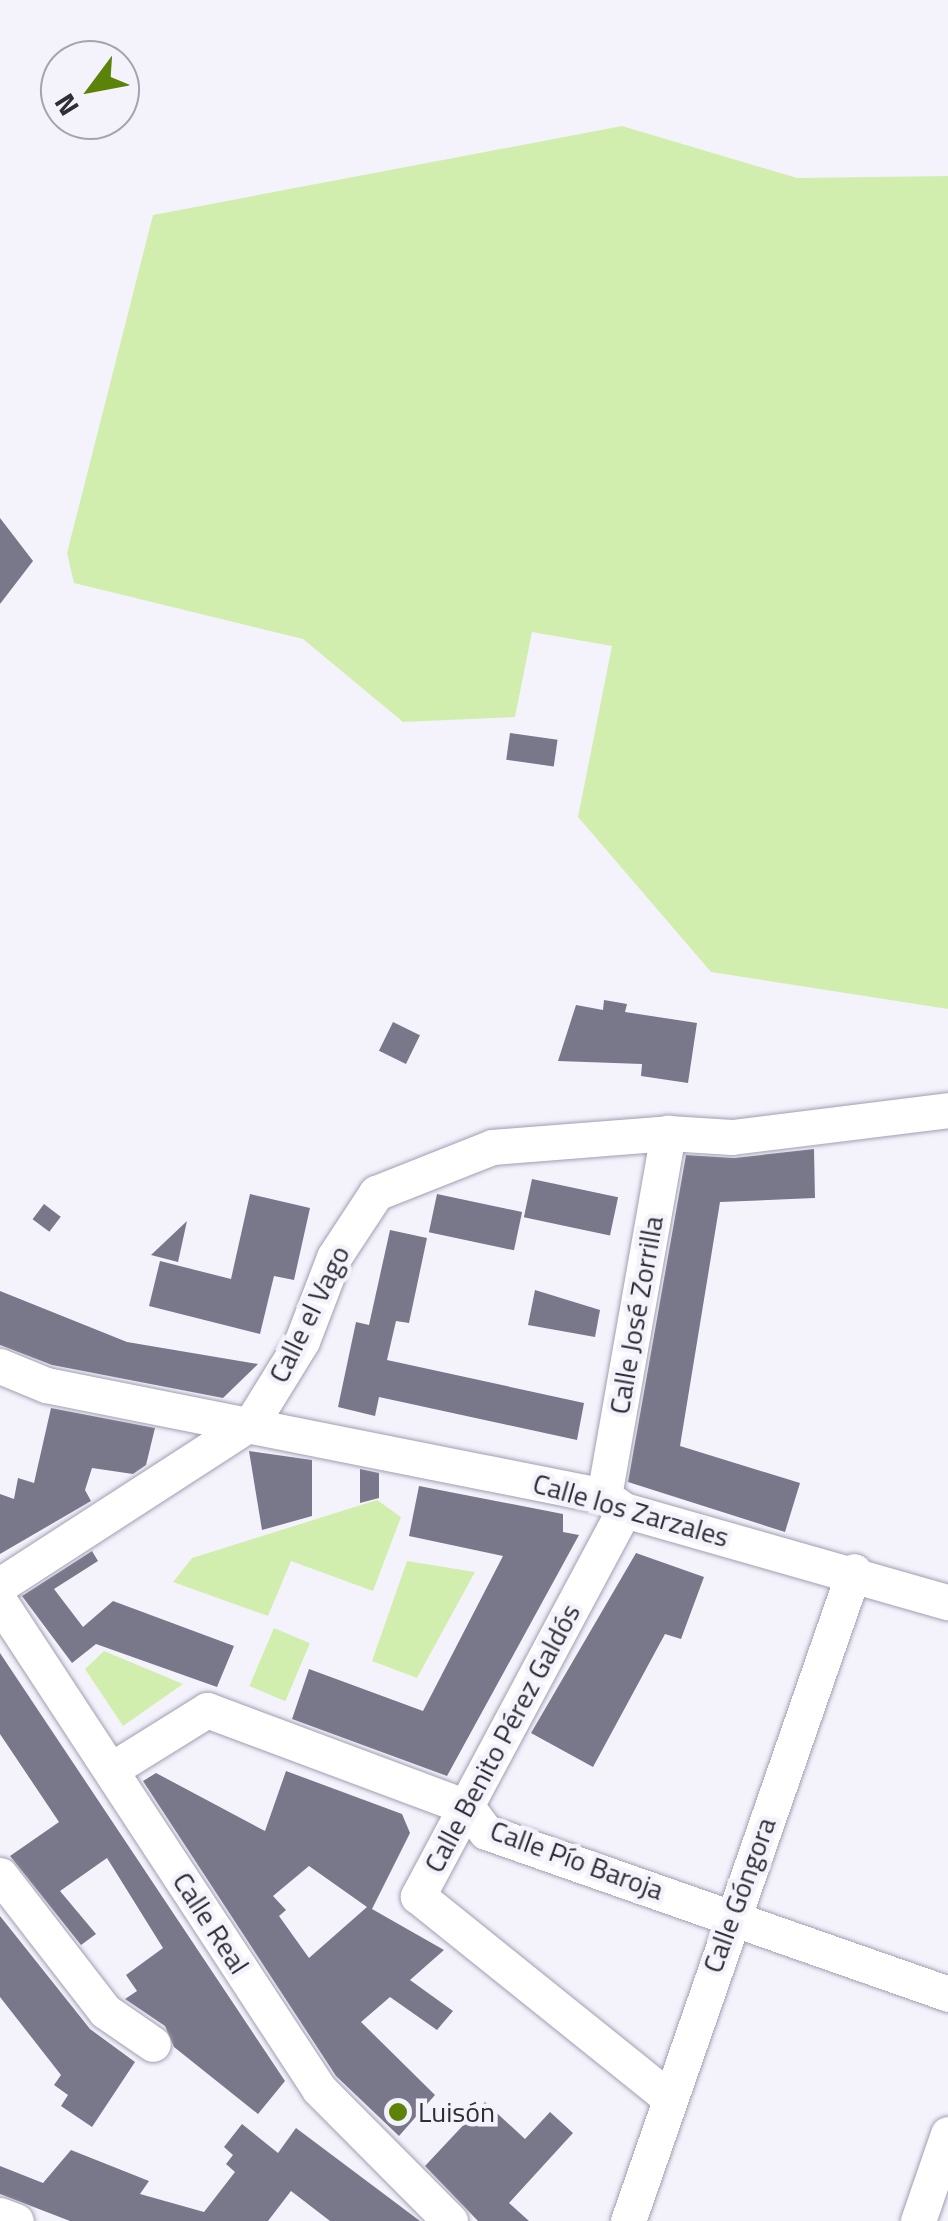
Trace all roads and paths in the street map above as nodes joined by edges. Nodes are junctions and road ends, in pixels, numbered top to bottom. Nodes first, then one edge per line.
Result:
1 (948, 1110) edge
2 (668, 1133) junction
3 (0, 1366) edge
4 (252, 1422) junction
5 (614, 1503) junction
6 (854, 1571) junction
7 (0, 1585) edge
8 (0, 1602) edge
9 (948, 1602) edge
10 (112, 1769) junction
11 (467, 1808) junction
12 (0, 1875) edge
13 (731, 1916) junction
14 (948, 1994) edge
15 (154, 2044) dead end
16 (667, 2096) junction
17 (948, 2134) edge
18 (0, 2216) edge
19 (16, 2221) edge
20 (450, 2221) edge
21 (628, 2221) edge
22 (918, 2221) edge

1 - 2 street, Calle el Vago
2 - 4 street, Calle el Vago
2 - 5 street, Calle José Zorrilla
3 - 4 street, Calle los Zarzales
4 - 5 street, Calle los Zarzales
4 - 7 street, Calle el Vago
5 - 6 street, Calle los Zarzales
5 - 11 street, Calle Benito Pérez Galdós
6 - 9 street, Calle los Zarzales
6 - 13 street, Calle Góngora
8 - 10 street, Calle Real
10 - 11 street, Calle Pío Baroja
10 - 20 street, Calle Real
11 - 13 street, Calle Pío Baroja
11 - 16 street, Calle Benito Pérez Galdós
12 - 15 street
13 - 14 street, Calle Pío Baroja
13 - 16 street, Calle Góngora
16 - 21 street, Calle Góngora
17 - 22 street
18 - 19 street

